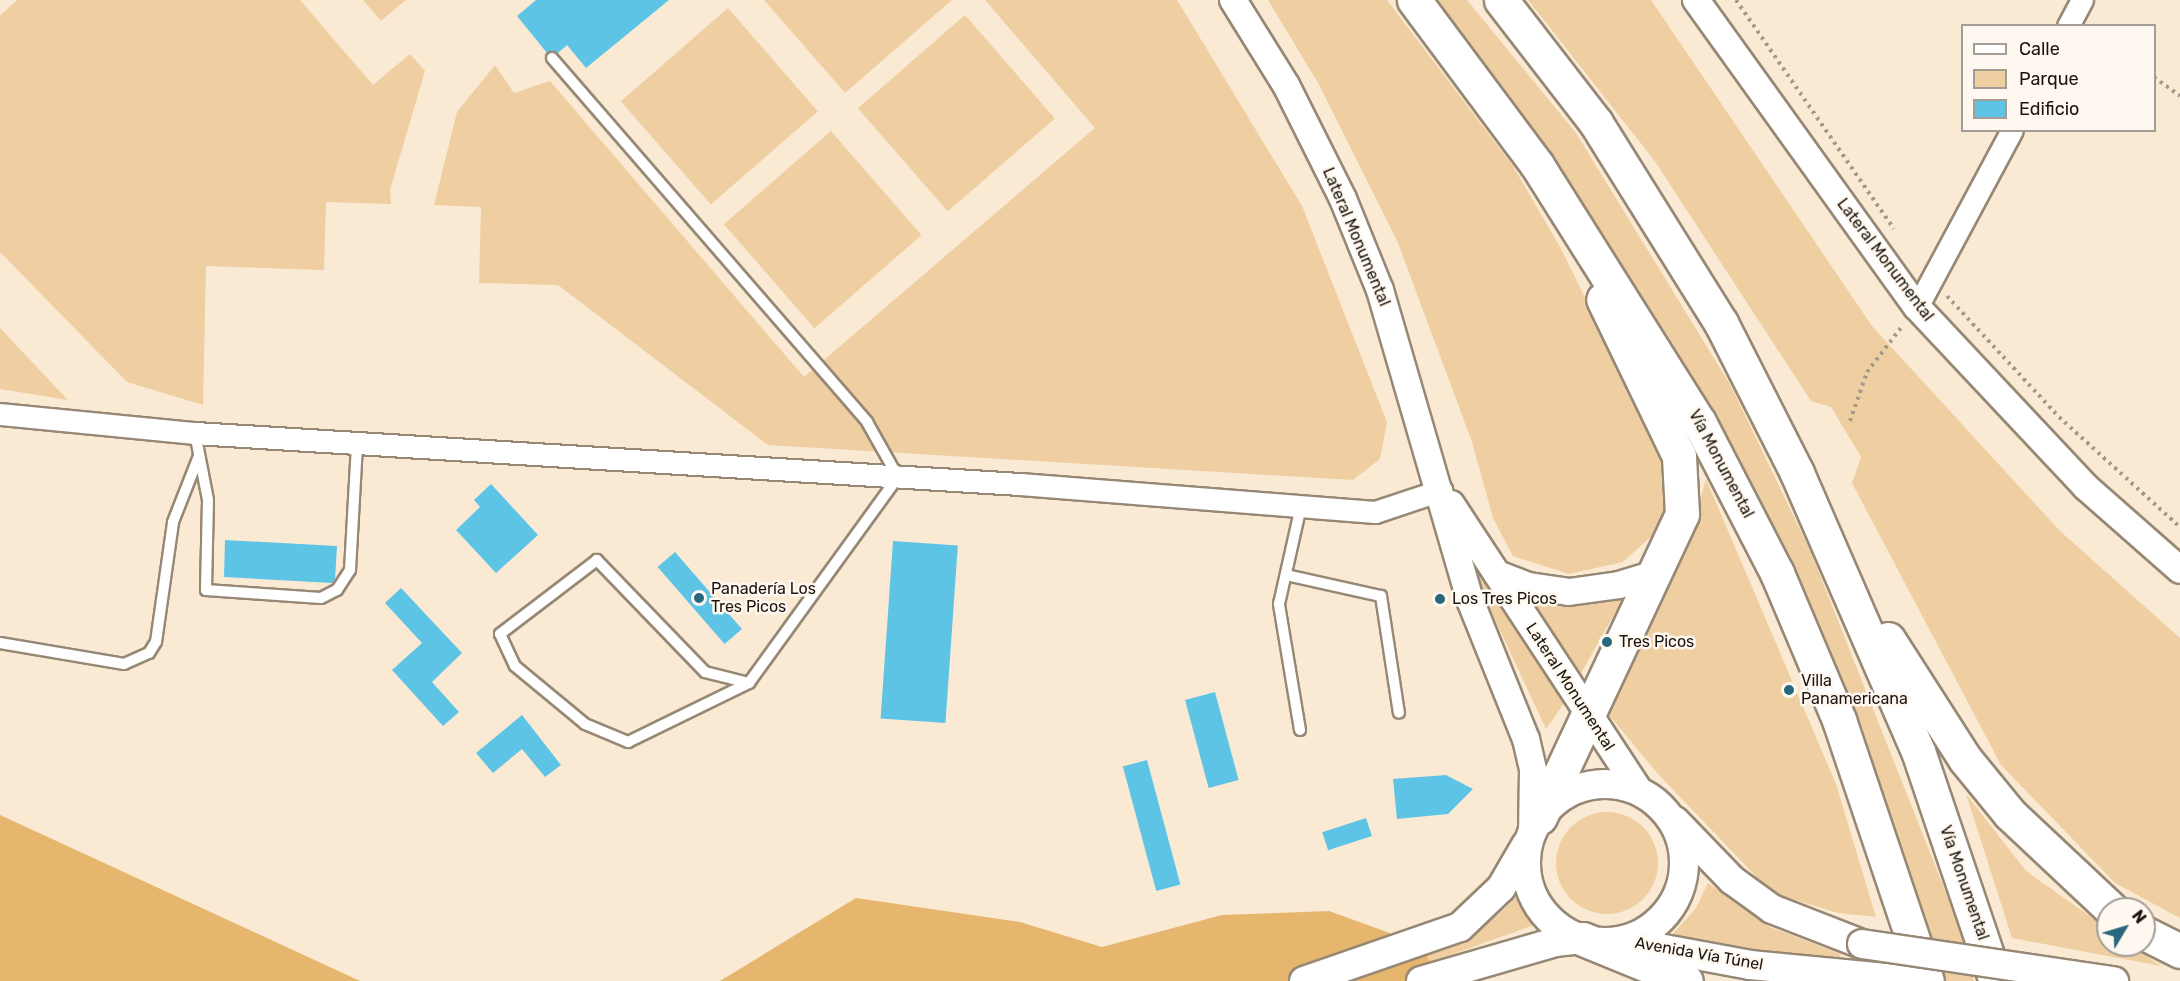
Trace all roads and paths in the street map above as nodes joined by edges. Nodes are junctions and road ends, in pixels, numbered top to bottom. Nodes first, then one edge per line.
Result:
1 (1233, 0) edge
2 (1414, 0) edge
3 (1501, 0) edge
4 (1696, 0) edge
5 (2082, 0) edge
6 (2069, 24) edge
7 (552, 58) dead end
8 (2156, 78) edge
9 (2180, 96) edge
10 (2011, 132) edge
11 (1537, 165) junction
12 (1917, 307) junction
13 (0, 414) edge
14 (1850, 421) dead end
15 (195, 433) junction
16 (357, 443) junction
17 (200, 456) junction
18 (898, 477) junction
19 (1441, 490) junction
20 (1301, 506) junction
21 (1820, 522) junction
22 (2180, 570) edge
23 (1286, 574) junction
24 (1497, 574) junction
25 (1654, 574) junction
26 (0, 643) edge
27 (749, 682) junction
28 (1399, 712) dead end
29 (1585, 714) junction
30 (1300, 729) dead end
31 (1640, 792) junction
32 (1665, 811) junction
33 (1533, 831) junction
34 (2098, 897) edge
35 (1583, 939) junction
36 (2156, 939) edge
37 (1621, 941) junction
38 (2180, 951) edge
39 (1304, 981) edge
40 (1421, 981) edge
41 (1686, 981) edge
42 (1920, 981) edge
43 (1927, 981) edge
44 (1996, 981) edge
45 (2114, 981) edge

1 - 19 street, Lateral Monumental
2 - 11 highway, Vía Monumental
3 - 21 highway, Vía Monumental
4 - 12 street, Lateral Monumental
5 - 6 street
7 - 18 lane
8 - 9 path
10 - 12 street
11 - 25 highway
11 - 43 highway, Vía Monumental
12 - 14 path
12 - 22 street, Lateral Monumental
13 - 15 street
15 - 16 street
15 - 17 lane
16 - 17 lane
16 - 18 street
17 - 26 lane
18 - 20 street
18 - 27 lane
19 - 20 street
19 - 24 street, Lateral Monumental
19 - 33 street, Lateral Monumental
20 - 23 lane
21 - 34 highway
21 - 44 highway, Vía Monumental
23 - 28 lane
23 - 30 lane
24 - 25 street
24 - 29 street, Lateral Monumental
25 - 29 highway
27 - 27 lane
29 - 31 street, Lateral Monumental
29 - 33 highway
31 - 32 main road
31 - 33 main road
32 - 37 main road
32 - 45 main road, bridge
33 - 35 main road
33 - 39 main road
35 - 37 main road
35 - 40 main road
35 - 41 highway
36 - 38 highway
37 - 42 main road, Avenida Vía Túnel

